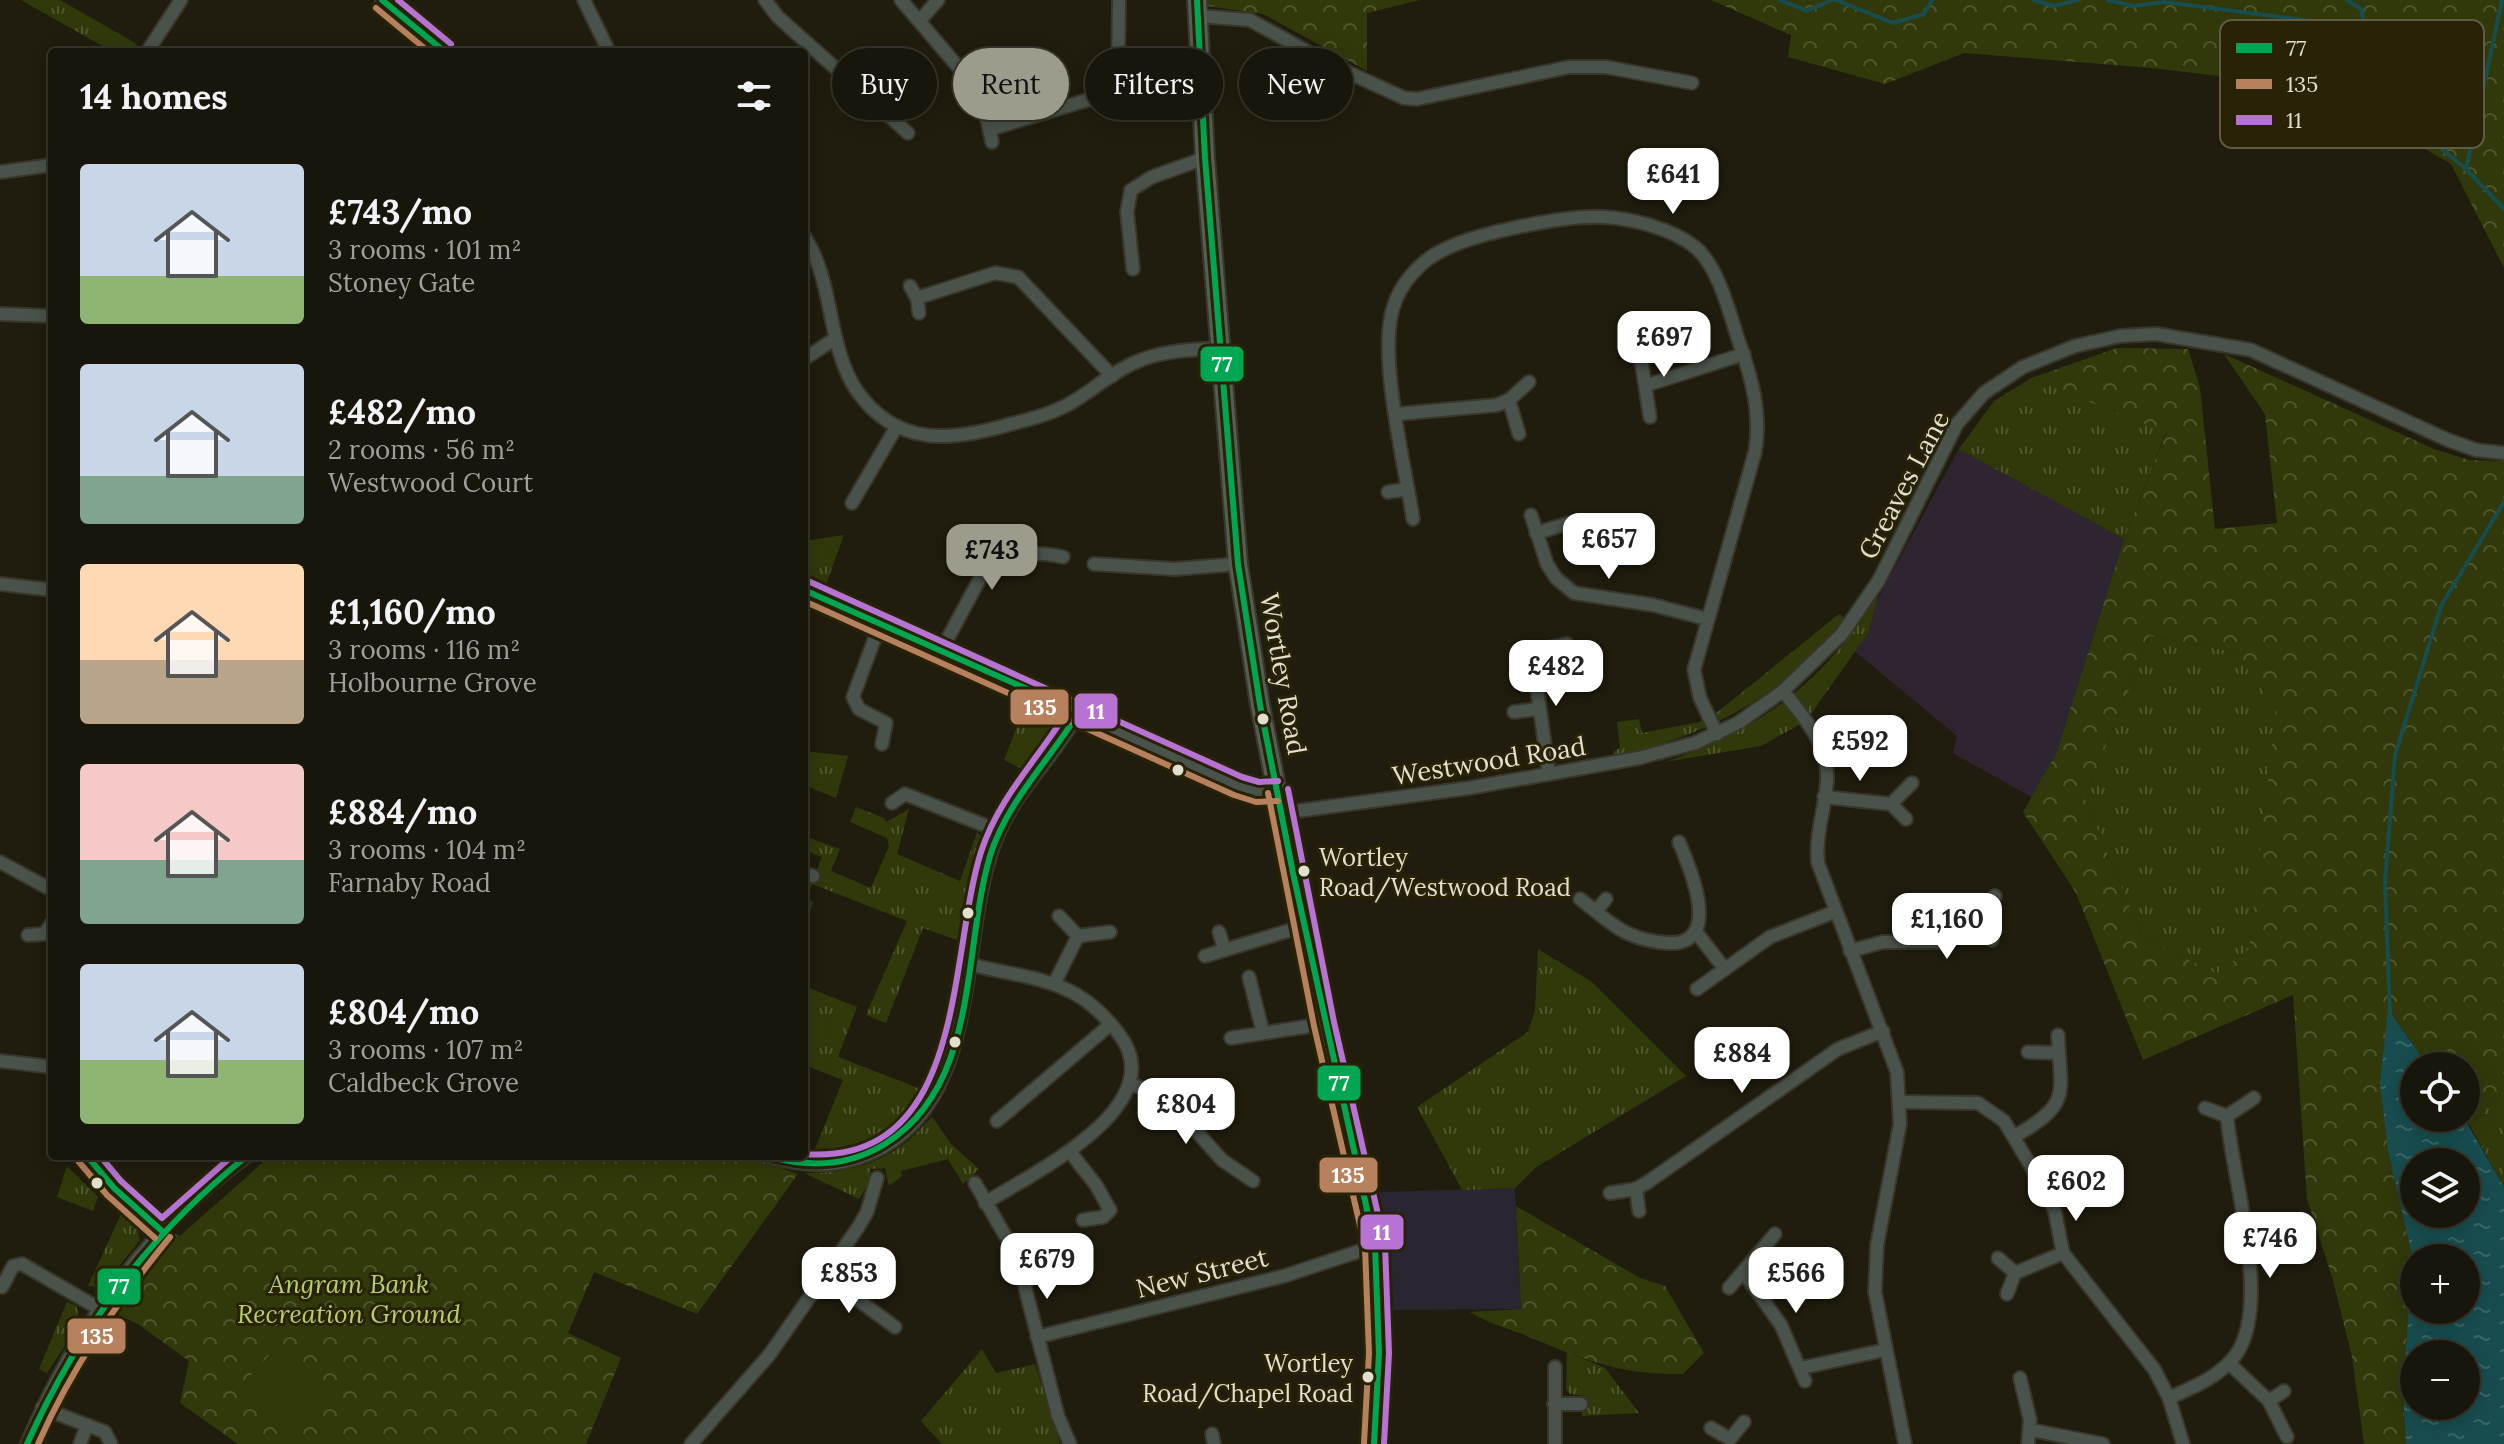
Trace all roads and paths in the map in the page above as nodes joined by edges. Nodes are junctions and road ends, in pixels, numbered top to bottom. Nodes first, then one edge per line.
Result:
1 (181, 0) edge
2 (382, 0) edge
3 (584, 0) edge
4 (765, 0) edge
5 (901, 0) edge
6 (938, 0) edge
7 (1119, 0) edge
8 (1198, 8) edge
9 (921, 19) junction
10 (1103, 32) dead end
11 (1119, 32) junction
12 (150, 48) edge
13 (440, 48) edge
14 (607, 48) edge
15 (832, 65) edge
16 (1692, 83) dead end
17 (894, 120) edge
18 (908, 133) dead end
19 (1205, 158) junction
20 (48, 166) edge
21 (0, 172) edge
22 (808, 244) edge
23 (1133, 269) dead end
24 (910, 286) dead end
25 (917, 298) junction
26 (919, 313) dead end
27 (0, 314) edge
28 (48, 316) edge
29 (836, 338) junction
30 (1639, 347) dead end
31 (1220, 348) junction
32 (1744, 354) junction
33 (808, 356) edge
34 (1112, 376) junction
35 (1529, 382) dead end
36 (1647, 385) junction
37 (1509, 400) junction
38 (1397, 414) junction
39 (1650, 417) dead end
40 (897, 426) junction
41 (1519, 434) dead end
42 (2504, 453) edge
43 (1408, 489) junction
44 (1388, 492) dead end
45 (852, 503) dead end
46 (1531, 515) dead end
47 (1413, 519) dead end
48 (1570, 523) dead end
49 (1536, 533) junction
50 (1063, 557) dead end
51 (1094, 564) dead end
52 (1238, 564) junction
53 (0, 584) edge
54 (48, 590) edge
55 (808, 592) edge
56 (1707, 619) junction
57 (880, 624) junction
58 (1567, 644) dead end
59 (941, 651) junction
60 (1783, 691) junction
61 (1537, 709) junction
62 (1079, 712) junction
63 (1514, 712) dead end
64 (1717, 734) junction
65 (882, 744) dead end
66 (1549, 774) junction
67 (1912, 783) dead end
68 (1278, 791) junction
69 (1824, 797) junction
70 (892, 803) dead end
71 (1891, 804) junction
72 (1282, 813) junction
73 (1906, 819) dead end
74 (999, 831) junction
75 (1679, 842) dead end
76 (0, 862) edge
77 (48, 888) edge
78 (1995, 896) dead end
79 (1580, 899) dead end
80 (1606, 899) dead end
81 (1596, 911) junction
82 (1834, 912) junction
83 (1059, 916) dead end
84 (1304, 926) junction
85 (1978, 926) junction
86 (48, 928) edge
87 (1110, 932) dead end
88 (1219, 932) dead end
89 (1696, 932) junction
90 (28, 935) dead end
91 (1078, 936) junction
92 (1992, 940) dead end
93 (1224, 948) junction
94 (1850, 951) junction
95 (1205, 956) dead end
96 (969, 964) junction
97 (1724, 968) junction
98 (1249, 977) dead end
99 (1054, 984) junction
100 (1697, 989) dead end
101 (1111, 1024) junction
102 (1324, 1024) junction
103 (1883, 1031) junction
104 (1263, 1033) junction
105 (2058, 1035) dead end
106 (1231, 1038) dead end
107 (2028, 1052) dead end
108 (2059, 1053) junction
109 (0, 1061) edge
110 (48, 1067) edge
111 (1130, 1084) junction
112 (2254, 1098) dead end
113 (1901, 1102) junction
114 (2205, 1108) dead end
115 (2227, 1116) junction
116 (997, 1121) dead end
117 (2015, 1136) junction
118 (1070, 1152) junction
119 (90, 1160) edge
120 (242, 1160) edge
121 (782, 1160) edge
122 (877, 1178) dead end
123 (1253, 1181) dead end
124 (975, 1183) dead end
125 (1636, 1189) junction
126 (1610, 1193) dead end
127 (873, 1195) junction
128 (888, 1199) dead end
129 (985, 1203) junction
130 (1639, 1211) dead end
131 (1083, 1220) dead end
132 (162, 1231) junction
133 (1775, 1234) dead end
134 (1375, 1246) junction
135 (2063, 1253) junction
136 (1998, 1258) dead end
137 (1744, 1273) junction
138 (2015, 1273) junction
139 (824, 1275) junction
140 (2, 1287) dead end
141 (1729, 1288) dead end
142 (2007, 1294) dead end
143 (98, 1308) junction
144 (895, 1327) dead end
145 (1037, 1337) junction
146 (1885, 1350) junction
147 (2229, 1363) junction
148 (1555, 1367) dead end
149 (2020, 1378) dead end
150 (2284, 1391) dead end
151 (2169, 1398) junction
152 (2269, 1401) junction
153 (1554, 1404) junction
154 (1581, 1404) dead end
155 (42, 1408) junction
156 (1744, 1422) dead end
157 (87, 1425) junction
158 (1711, 1428) dead end
159 (2031, 1430) junction
160 (2287, 1437) dead end
161 (1733, 1441) edge
162 (696, 1442) edge
163 (2182, 1442) edge
164 (27, 1444) edge
165 (80, 1444) edge
166 (111, 1444) edge
167 (1070, 1444) edge
168 (1374, 1444) edge
169 (1555, 1444) edge
170 (1905, 1444) edge
171 (2028, 1444) edge
172 (2103, 1444) edge
173 (2167, 1444) edge

1 - 12 street
2 - 13 street
3 - 14 street
4 - 15 street
5 - 9 street
6 - 9 street
7 - 11 street
8 - 16 street
8 - 19 street, Wortley Road
9 - 11 street
10 - 11 street
17 - 18 street
19 - 23 street
19 - 31 street, Wortley Road
20 - 21 street
22 - 29 street
24 - 25 street
25 - 26 street
25 - 34 street
27 - 28 street
29 - 33 street
29 - 40 street
30 - 36 street
31 - 34 street
31 - 52 street, Wortley Road
32 - 36 street
32 - 38 street
32 - 56 street
34 - 40 street
35 - 37 street
36 - 39 street
37 - 38 street
37 - 41 street
38 - 43 street
40 - 45 street
42 - 60 street, Greaves Lane
43 - 44 street
43 - 47 street
46 - 49 street
48 - 49 street
49 - 56 street
50 - 59 street
51 - 52 street
52 - 68 street, Wortley Road
53 - 54 street
55 - 57 street
56 - 64 street
57 - 59 street
57 - 65 street
58 - 61 street
59 - 62 street
60 - 64 street, Westwood Road
60 - 69 street
61 - 63 street
61 - 66 street
62 - 68 street
62 - 74 street
64 - 66 street, Westwood Road
66 - 72 street, Westwood Road
67 - 71 street
68 - 72 street, Wortley Road
69 - 71 street
69 - 82 street
70 - 74 street
71 - 73 street
72 - 84 street, Wortley Road
74 - 96 street
75 - 89 street
76 - 77 street
78 - 85 street
79 - 81 street
80 - 81 street
81 - 89 street
82 - 94 street
82 - 97 street
83 - 91 street
84 - 93 street
84 - 102 street, Wortley Road
85 - 92 street
85 - 94 street
86 - 90 street
87 - 91 street
88 - 93 street
89 - 97 street
91 - 99 street
93 - 95 street
94 - 103 street
96 - 99 street
96 - 121 street
97 - 100 street
98 - 104 street
99 - 101 street
101 - 111 street
101 - 116 street
102 - 104 street
102 - 134 street, Wortley Road
103 - 113 street
103 - 125 street
104 - 106 street
105 - 108 street
107 - 108 street
108 - 117 street
109 - 110 street
111 - 118 street
111 - 123 street
112 - 115 street
113 - 117 street
113 - 146 street
114 - 115 street
115 - 147 street
117 - 135 street
118 - 129 street
118 - 131 street
119 - 132 street
120 - 132 street
122 - 127 street
124 - 129 street
125 - 126 street
125 - 130 street
127 - 128 street
127 - 139 street
129 - 145 street
132 - 143 street
133 - 137 street
134 - 145 street, New Street
134 - 168 street, Wortley Road
135 - 138 street
135 - 151 street
136 - 138 street
137 - 141 street
137 - 146 street
138 - 142 street
139 - 144 street
139 - 162 street
140 - 143 street
143 - 155 street
145 - 167 street
146 - 170 street
147 - 151 street
147 - 152 street
148 - 153 street
149 - 159 street
150 - 152 street
151 - 163 street
152 - 160 street
153 - 154 street
153 - 169 street
155 - 157 street
155 - 164 street
156 - 161 street
157 - 165 street
157 - 166 street
158 - 161 street
159 - 171 street
159 - 172 street
163 - 173 street

